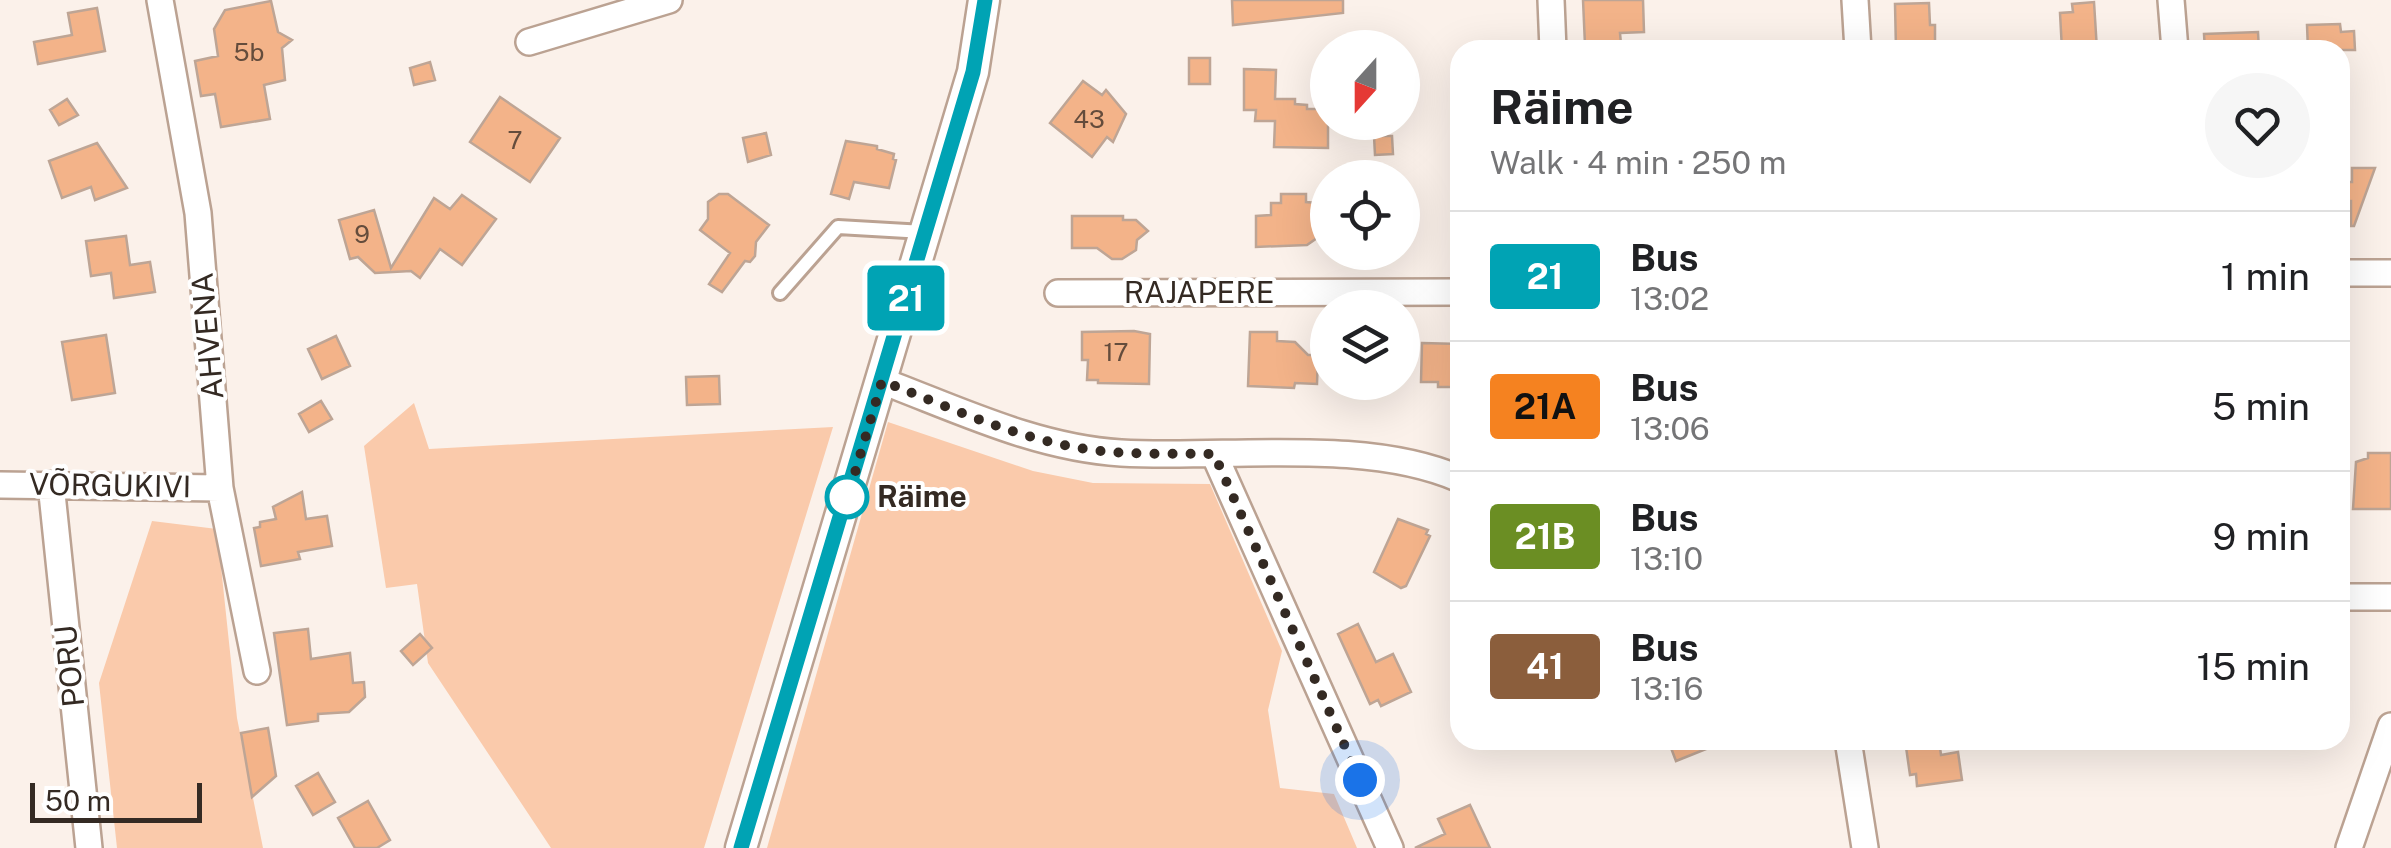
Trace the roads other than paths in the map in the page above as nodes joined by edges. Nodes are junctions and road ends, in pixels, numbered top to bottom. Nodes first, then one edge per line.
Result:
1 (160, 0) edge
2 (669, 0) edge
3 (984, 0) edge
4 (1551, 0) edge
5 (1855, 0) edge
6 (2171, 0) edge
7 (1553, 40) edge
8 (1857, 40) edge
9 (2174, 40) edge
10 (529, 42) dead end
11 (926, 232) junction
12 (2391, 272) edge
13 (2350, 273) edge
14 (780, 292) dead end
15 (1450, 292) edge
16 (1058, 293) dead end
17 (882, 381) junction
18 (1214, 454) junction
19 (1450, 474) edge
20 (52, 484) junction
21 (0, 485) edge
22 (220, 488) junction
23 (2391, 597) edge
24 (2350, 598) edge
25 (257, 671) dead end
26 (2391, 726) edge
27 (1849, 750) edge
28 (89, 848) edge
29 (741, 848) edge
30 (1390, 848) edge
31 (1864, 848) edge
32 (2349, 848) edge

1 - 22 street, AHVENA
2 - 10 street
3 - 11 street
4 - 7 street
5 - 8 street
6 - 9 street
11 - 14 lane
11 - 17 street
12 - 13 street
15 - 16 street, RAJAPERE
17 - 18 street
17 - 29 street
18 - 19 street
18 - 30 street
20 - 21 street, VÕRGUKIVI
20 - 22 street, VÕRGUKIVI
20 - 28 street, PORU
22 - 25 street, AHVENA
23 - 24 street
26 - 32 street
27 - 31 street

